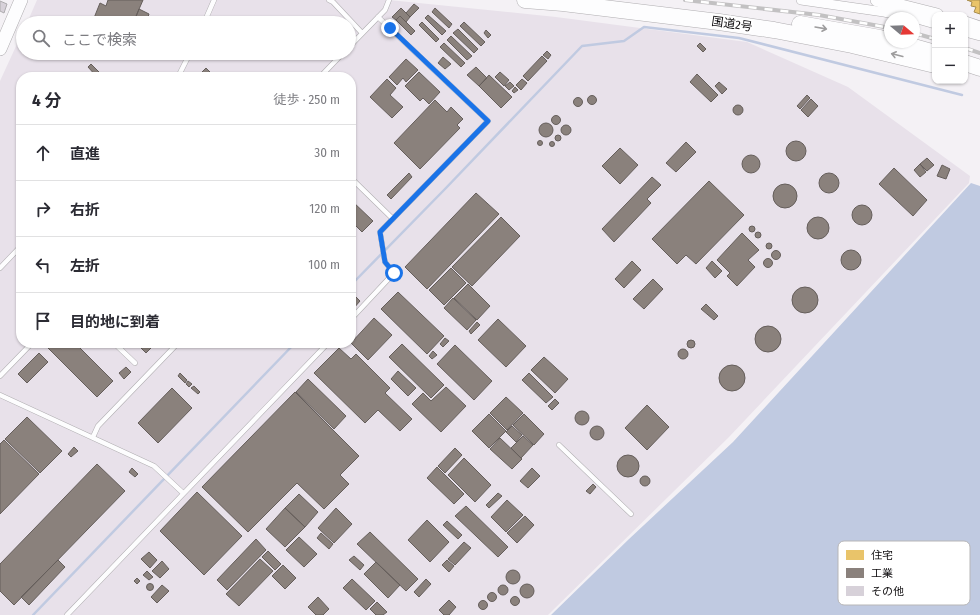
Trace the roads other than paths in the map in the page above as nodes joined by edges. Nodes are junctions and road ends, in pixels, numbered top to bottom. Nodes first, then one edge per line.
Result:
1 (22, 0) edge
2 (214, 0) edge
3 (329, 0) edge
4 (389, 0) edge
5 (525, 0) edge
6 (588, 0) edge
7 (801, 0) edge
8 (876, 0) edge
9 (885, 12) edge
10 (932, 14) edge
11 (207, 16) edge
12 (346, 16) edge
13 (378, 17) junction
14 (920, 20) edge
15 (932, 23) edge
16 (968, 24) edge
17 (356, 27) edge
18 (980, 28) edge
19 (362, 33) junction
20 (968, 33) edge
21 (980, 36) edge
22 (356, 39) edge
23 (884, 39) edge
24 (917, 48) edge
25 (0, 49) edge
26 (932, 52) edge
27 (186, 60) edge
28 (336, 60) edge
29 (932, 64) edge
30 (968, 64) edge
31 (980, 68) edge
32 (180, 72) edge
33 (325, 72) edge
34 (968, 75) edge
35 (980, 79) edge
36 (356, 183) edge
37 (393, 219) junction
38 (16, 254) edge
39 (0, 268) edge
40 (356, 314) edge
41 (27, 348) edge
42 (119, 348) edge
43 (173, 348) edge
44 (323, 348) edge
45 (134, 363) dead end
46 (0, 376) edge
47 (0, 395) edge
48 (93, 437) junction
49 (559, 445) dead end
50 (183, 493) junction
51 (631, 514) dead end
52 (67, 615) edge

1 - 25 street
2 - 11 lane
3 - 12 lane
4 - 13 lane
29 -> 5 highway, 国道2号
6 -> 23 highway, 国道2号
7 - 9 street
8 - 10 street
13 - 19 lane
13 - 37 lane
14 - 15 street
16 - 18 street
17 - 19 lane
19 - 22 lane
20 - 21 street
24 - 26 highway
27 - 32 lane
28 - 33 lane
30 - 31 highway
34 - 35 highway
36 - 37 lane
37 - 40 lane
38 - 39 lane
41 - 46 lane
42 - 45 lane
43 - 48 lane
44 - 50 lane
47 - 48 lane
48 - 50 lane
49 - 51 lane
50 - 52 lane

